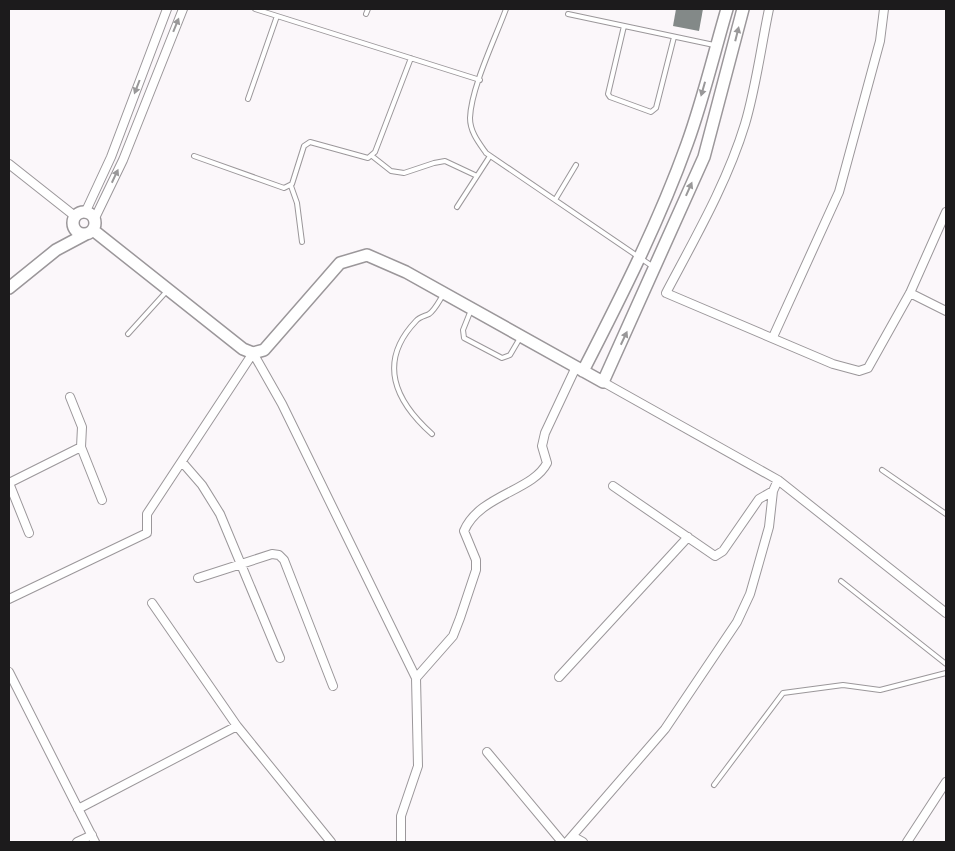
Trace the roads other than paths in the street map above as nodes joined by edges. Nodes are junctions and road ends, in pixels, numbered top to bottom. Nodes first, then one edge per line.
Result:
1 (167, 9) edge
2 (183, 9) edge
3 (255, 9) edge
4 (368, 9) edge
5 (506, 9) edge
6 (727, 9) edge
7 (743, 9) edge
8 (769, 9) edge
9 (884, 9) edge
10 (366, 14) dead end
11 (568, 14) dead end
12 (276, 16) junction
13 (624, 26) junction
14 (674, 37) junction
15 (716, 45) junction
16 (410, 58) junction
17 (480, 80) junction
18 (248, 99) dead end
19 (194, 156) dead end
20 (372, 156) junction
21 (490, 156) junction
22 (9, 164) edge
23 (576, 165) dead end
24 (477, 176) junction
25 (291, 186) junction
26 (555, 200) junction
27 (457, 207) dead end
28 (946, 212) edge
29 (78, 218) junction
30 (91, 228) junction
31 (302, 242) dead end
32 (56, 250) junction
33 (639, 257) junction
34 (655, 268) junction
35 (9, 287) edge
36 (168, 290) junction
37 (444, 293) junction
38 (910, 293) junction
39 (472, 309) junction
40 (946, 311) edge
41 (128, 334) dead end
42 (521, 336) junction
43 (773, 337) junction
44 (253, 352) junction
45 (579, 369) junction
46 (604, 382) junction
47 (70, 397) dead end
48 (432, 434) dead end
49 (81, 447) junction
50 (182, 462) junction
51 (882, 470) dead end
52 (778, 480) junction
53 (9, 483) edge
54 (613, 486) dead end
55 (773, 491) junction
56 (102, 500) dead end
57 (946, 514) edge
58 (29, 533) dead end
59 (688, 537) junction
60 (242, 564) junction
61 (198, 578) dead end
62 (841, 581) dead end
63 (9, 599) edge
64 (152, 603) dead end
65 (946, 613) edge
66 (280, 658) dead end
67 (946, 664) edge
68 (9, 672) edge
69 (946, 672) edge
70 (559, 677) dead end
71 (416, 678) junction
72 (333, 686) dead end
73 (237, 726) junction
74 (487, 752) dead end
75 (946, 782) edge
76 (714, 785) dead end
77 (78, 809) junction
78 (93, 839) edge
79 (571, 839) edge
80 (77, 842) edge
81 (330, 842) edge
82 (401, 842) edge
83 (562, 842) edge
84 (584, 842) edge
85 (907, 842) edge

1 -> 29 street
30 -> 2 street
3 - 12 lane
4 - 10 lane
5 - 17 lane
6 - 15 street
34 -> 7 street
8 - 43 street
9 - 43 street
11 - 13 lane
12 - 16 lane
12 - 18 lane
13 - 14 lane
13 - 14 lane
14 - 15 lane
15 -> 33 street
16 - 17 lane
16 - 20 lane
17 - 21 lane
19 - 25 lane
20 - 24 lane
20 - 25 lane
21 - 24 lane
21 - 26 lane
22 - 29 street
23 - 26 lane
24 - 27 lane
25 - 31 lane
26 - 33 lane
28 - 38 street
29 - 30 street
29 - 30 street
29 - 32 street
30 - 32 street
30 - 36 street
32 - 35 street
33 - 34 lane
33 - 45 street
46 -> 34 street
36 - 41 lane
36 - 44 street
37 - 39 street
37 - 44 street
37 - 48 lane
38 - 40 street
38 - 43 street
39 - 42 street
39 - 42 lane
42 - 45 street
44 - 50 street
44 - 71 street
45 - 46 street
45 - 71 street
46 - 52 street
47 - 49 street
49 - 53 street
49 - 56 street
50 - 60 street
50 - 63 street
51 - 57 lane
52 - 55 street
52 - 65 street
53 - 58 street
54 - 59 street
55 - 59 street
55 - 79 street
59 - 70 street
60 - 61 street
60 - 66 street
60 - 72 street
62 - 67 lane
64 - 73 street
68 - 77 street
69 - 76 lane
71 - 82 street
73 - 77 street
73 - 81 street
74 - 83 street
75 - 85 street
77 - 78 street
78 - 80 street
79 - 84 street

